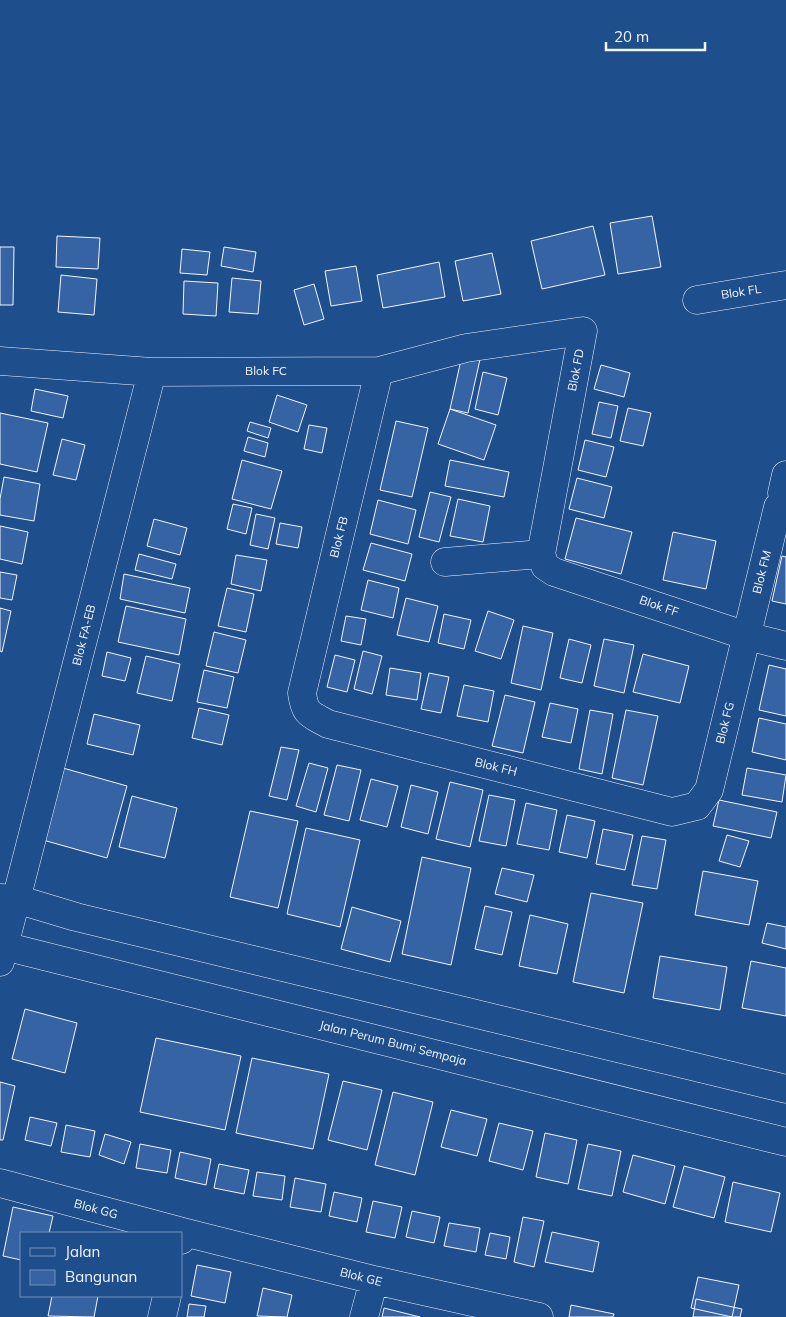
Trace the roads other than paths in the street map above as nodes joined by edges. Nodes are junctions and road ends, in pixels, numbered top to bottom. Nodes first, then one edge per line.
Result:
1 (786, 285) edge
2 (696, 300) dead end
3 (0, 361) edge
4 (379, 371) junction
5 (152, 372) junction
6 (782, 492) edge
7 (541, 554) junction
8 (445, 562) dead end
9 (747, 636) junction
10 (786, 646) edge
11 (303, 703) joint
12 (697, 806) joint
13 (8, 898) edge
14 (2, 951) edge
15 (786, 1088) edge
16 (786, 1142) edge
17 (0, 1184) edge
18 (168, 1232) edge
19 (182, 1236) edge
20 (374, 1280) junction
21 (167, 1297) edge
22 (162, 1317) edge
23 (364, 1317) edge
24 (539, 1317) edge

1 - 2 street, Blok FL
3 - 5 street, Blok FC
4 - 5 street, Blok FC
4 - 7 street, Blok FD
4 - 11 street, Blok FB
5 - 13 street, Blok FA-EB
6 - 9 street, Blok FM
7 - 8 street
7 - 9 street, Blok FF
9 - 10 street, Blok FF
9 - 12 street, Blok FG
11 - 12 street, Blok FH
13 - 14 street, Blok FA-EB
13 - 15 street
14 - 16 street, Jalan Perum Bumi Sempaja
17 - 18 street, Blok GG
19 - 20 street, Blok GE
20 - 23 street
20 - 24 street, Blok GE
21 - 22 street

